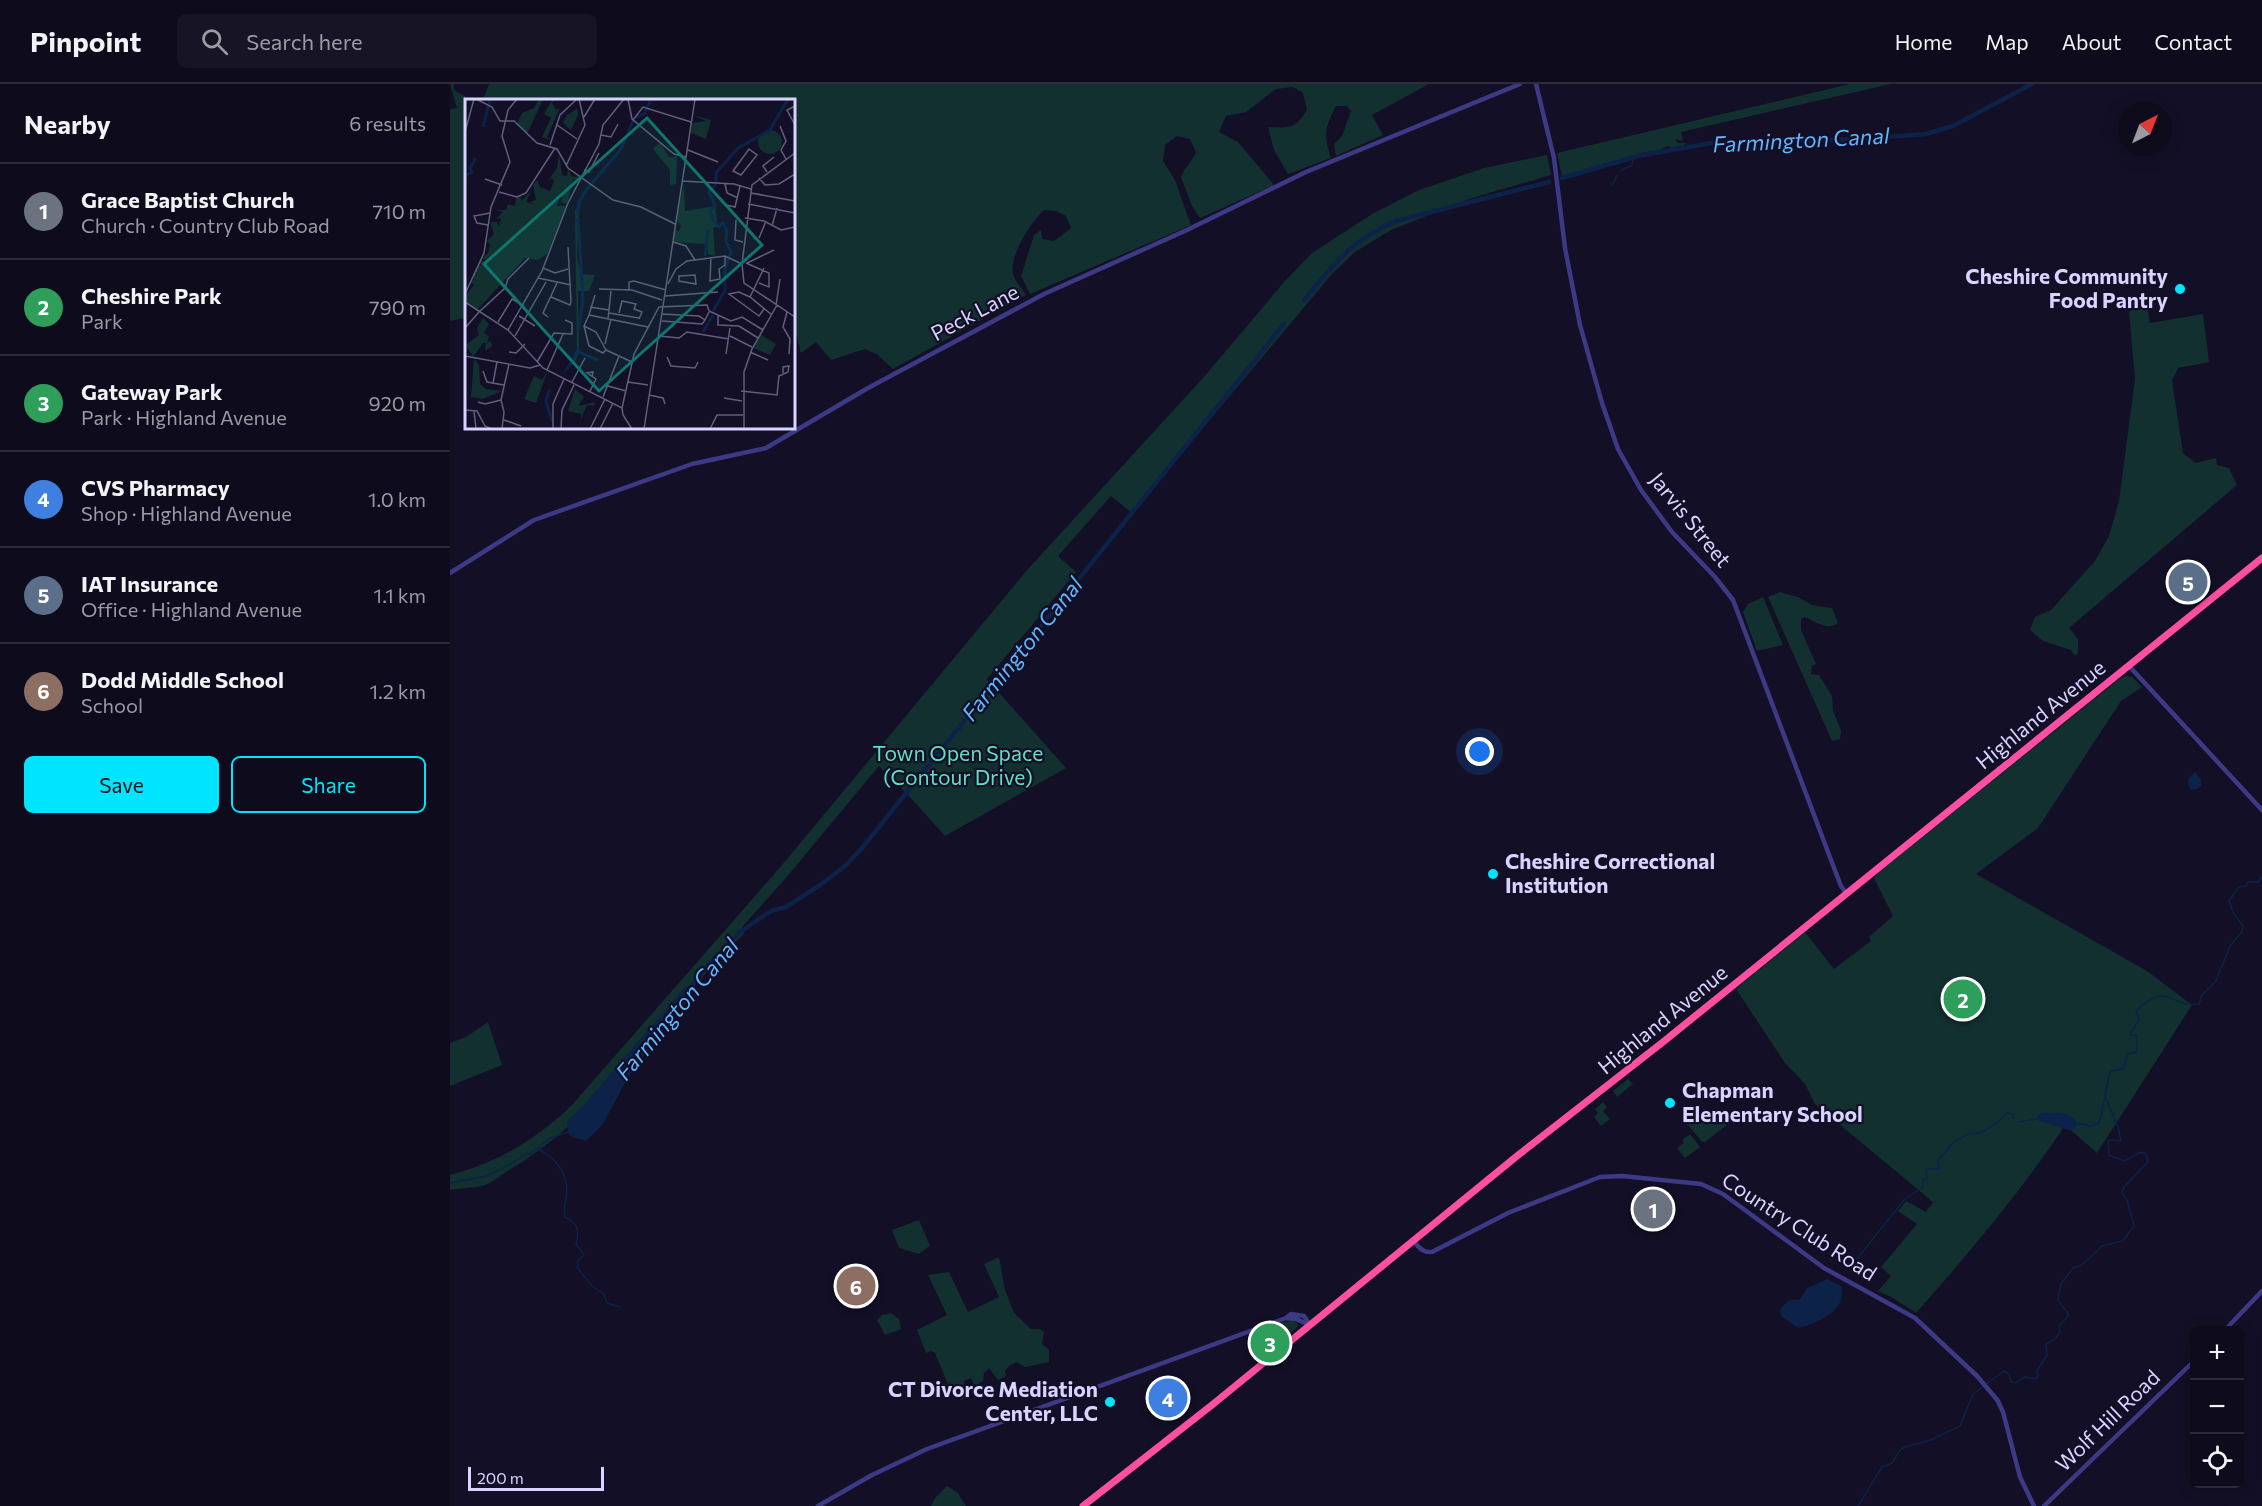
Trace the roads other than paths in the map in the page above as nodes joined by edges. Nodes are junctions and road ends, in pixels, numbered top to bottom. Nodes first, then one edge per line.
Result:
1 (1521, 84) edge
2 (1536, 84) edge
3 (2262, 558) edge
4 (450, 573) edge
5 (2129, 666) junction
6 (2262, 810) edge
7 (1846, 893) junction
8 (1414, 1242) junction
9 (2262, 1291) edge
10 (1310, 1325) junction
11 (2229, 1326) edge
12 (2190, 1365) edge
13 (818, 1506) edge
14 (1083, 1506) edge
15 (2034, 1506) edge
16 (2044, 1506) edge

1 - 4 street, Peck Lane
2 - 7 street, Jarvis Street
3 - 5 highway, Highland Avenue
5 - 6 street
5 - 7 highway, Highland Avenue
7 - 8 highway, Highland Avenue
8 - 10 highway, Highland Avenue
8 - 15 street, Country Club Road
9 - 11 street
10 - 13 street
10 - 14 highway, Highland Avenue
12 - 16 street, Wolf Hill Road

